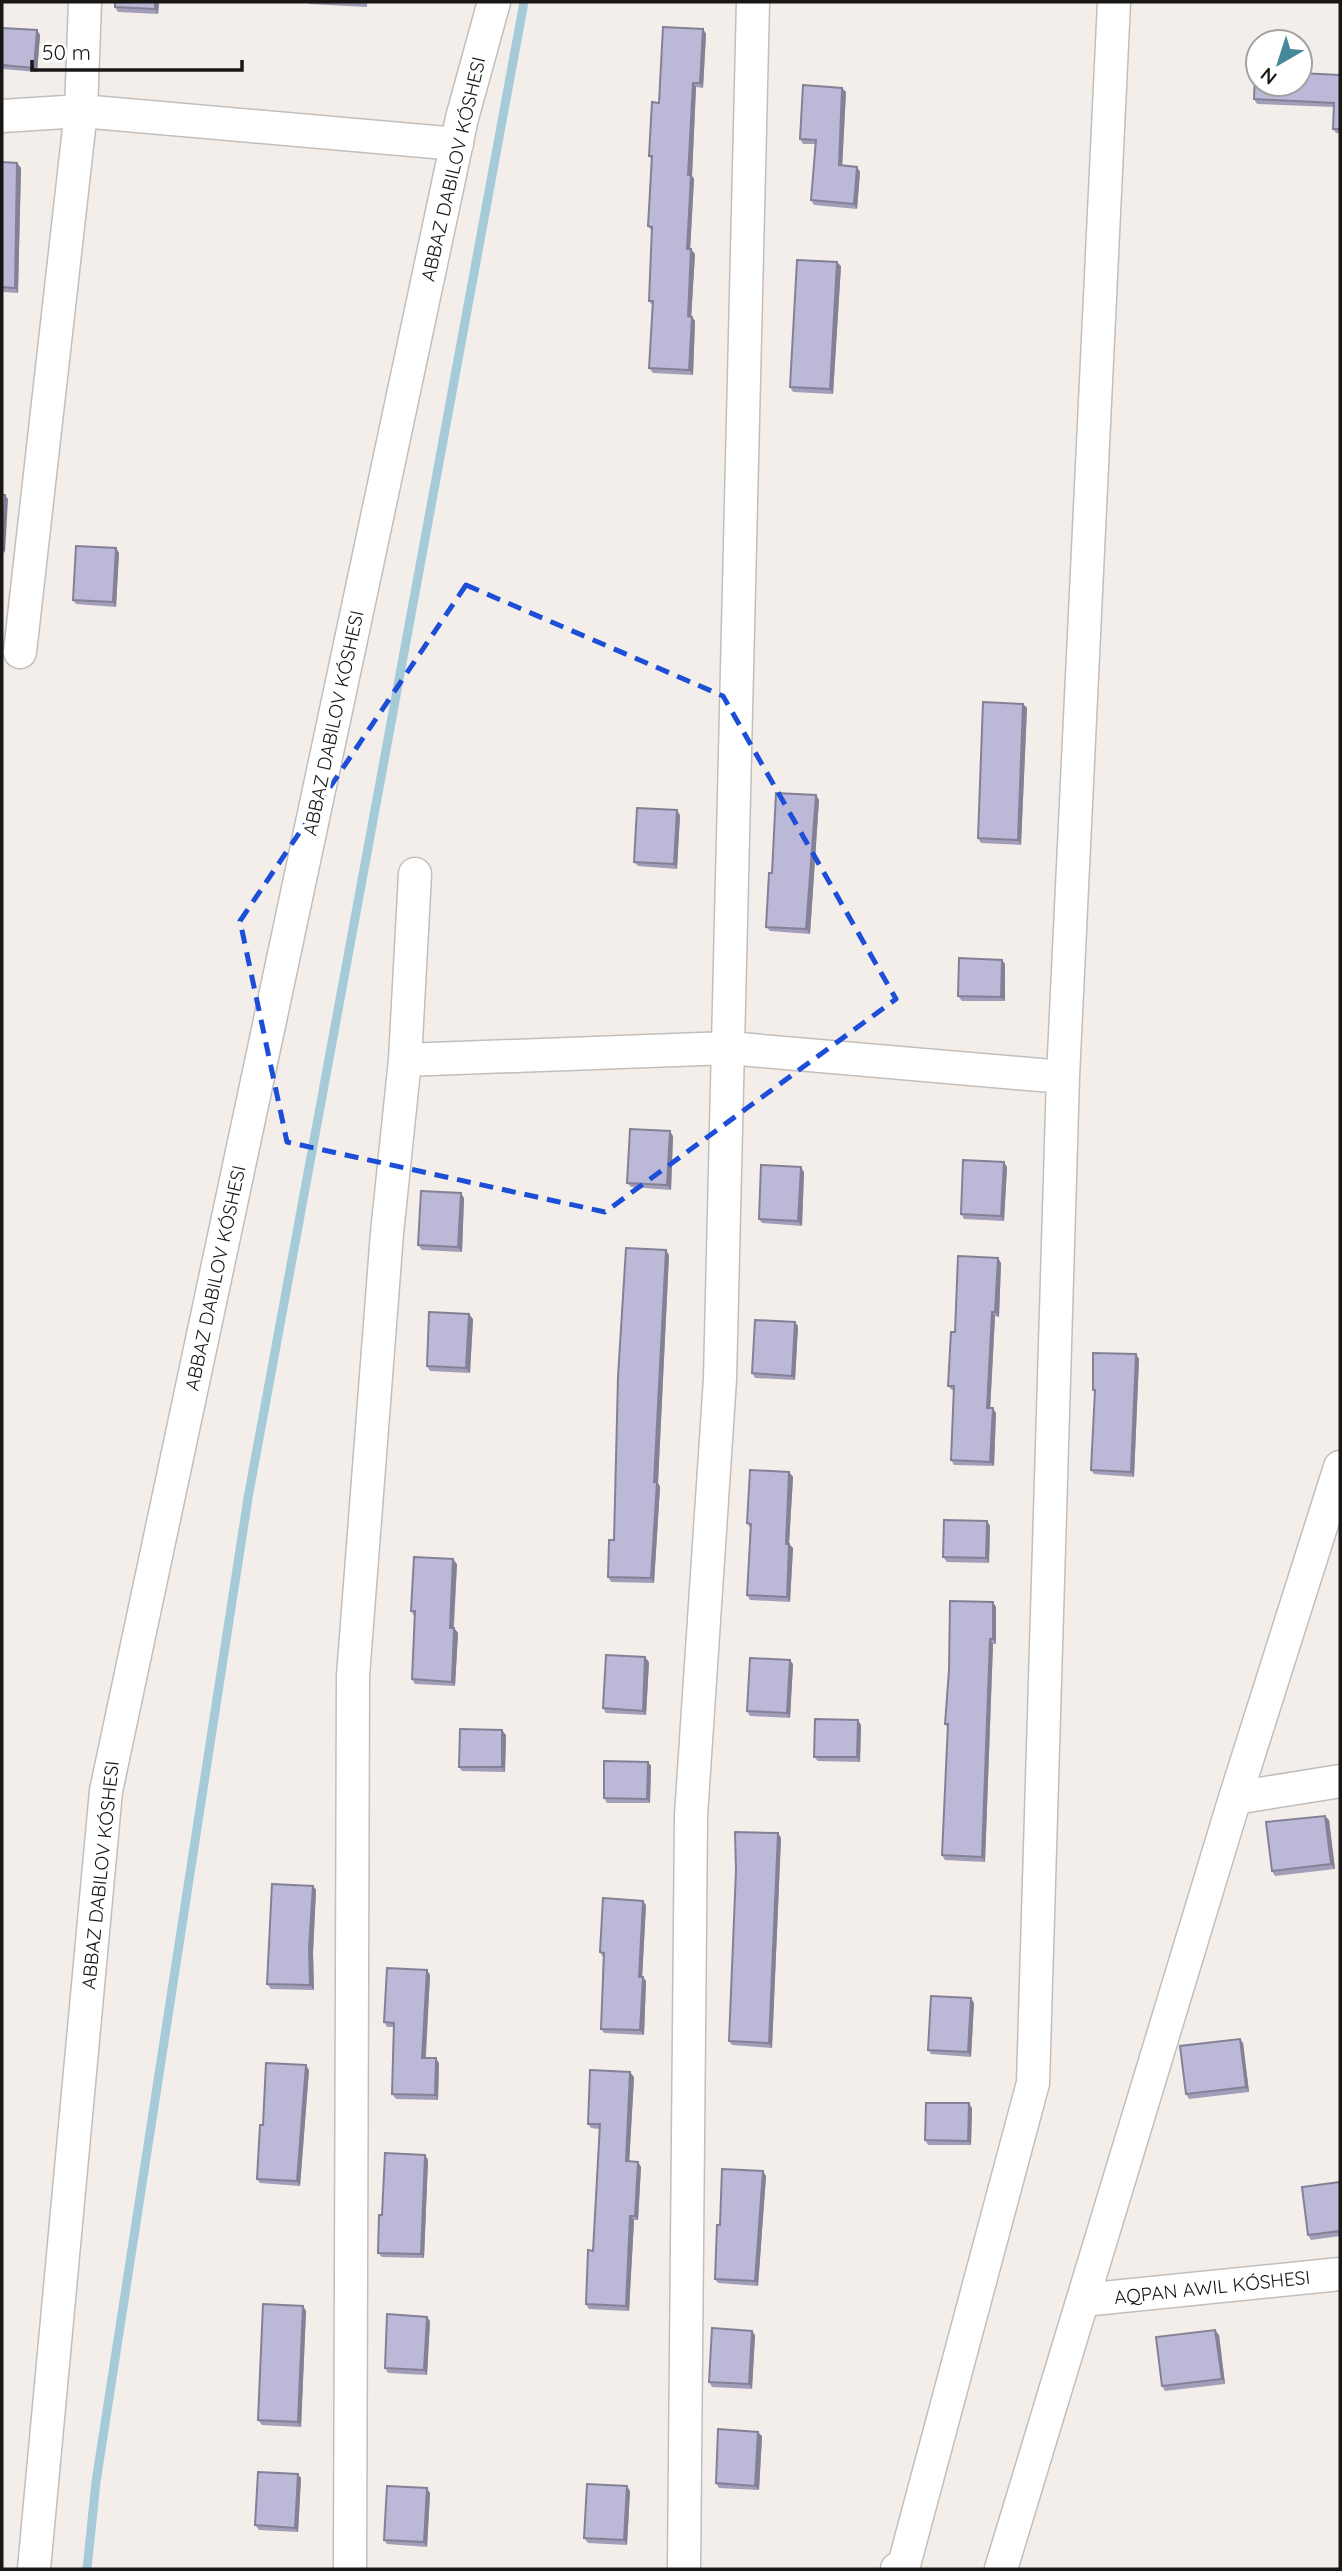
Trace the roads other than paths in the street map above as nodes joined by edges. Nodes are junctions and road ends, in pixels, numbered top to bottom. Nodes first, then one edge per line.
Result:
1 (85, 2) edge
2 (494, 2) edge
3 (753, 2) edge
4 (1114, 2) edge
5 (81, 111) junction
6 (2, 116) edge
7 (457, 144) junction
8 (20, 652) dead end
9 (415, 874) dead end
10 (728, 1048) junction
11 (405, 1060) junction
12 (1063, 1077) junction
13 (1340, 1467) edge
14 (1340, 1781) edge
15 (1235, 1798) junction
16 (1340, 2274) edge
17 (1083, 2300) junction
18 (34, 2569) edge
19 (350, 2569) edge
20 (684, 2569) edge
21 (897, 2569) edge
22 (1001, 2569) edge

1 - 5 street
2 - 7 street, ABBAZ DABILOV KÓSHESI
3 - 10 street
4 - 12 street
5 - 6 street
5 - 7 street
5 - 8 street
7 - 18 street, ABBAZ DABILOV KÓSHESI
9 - 11 street
10 - 11 street
10 - 12 street
10 - 20 street
11 - 19 street
12 - 21 street
13 - 15 street
14 - 15 street
15 - 17 street
16 - 17 street
17 - 22 street

